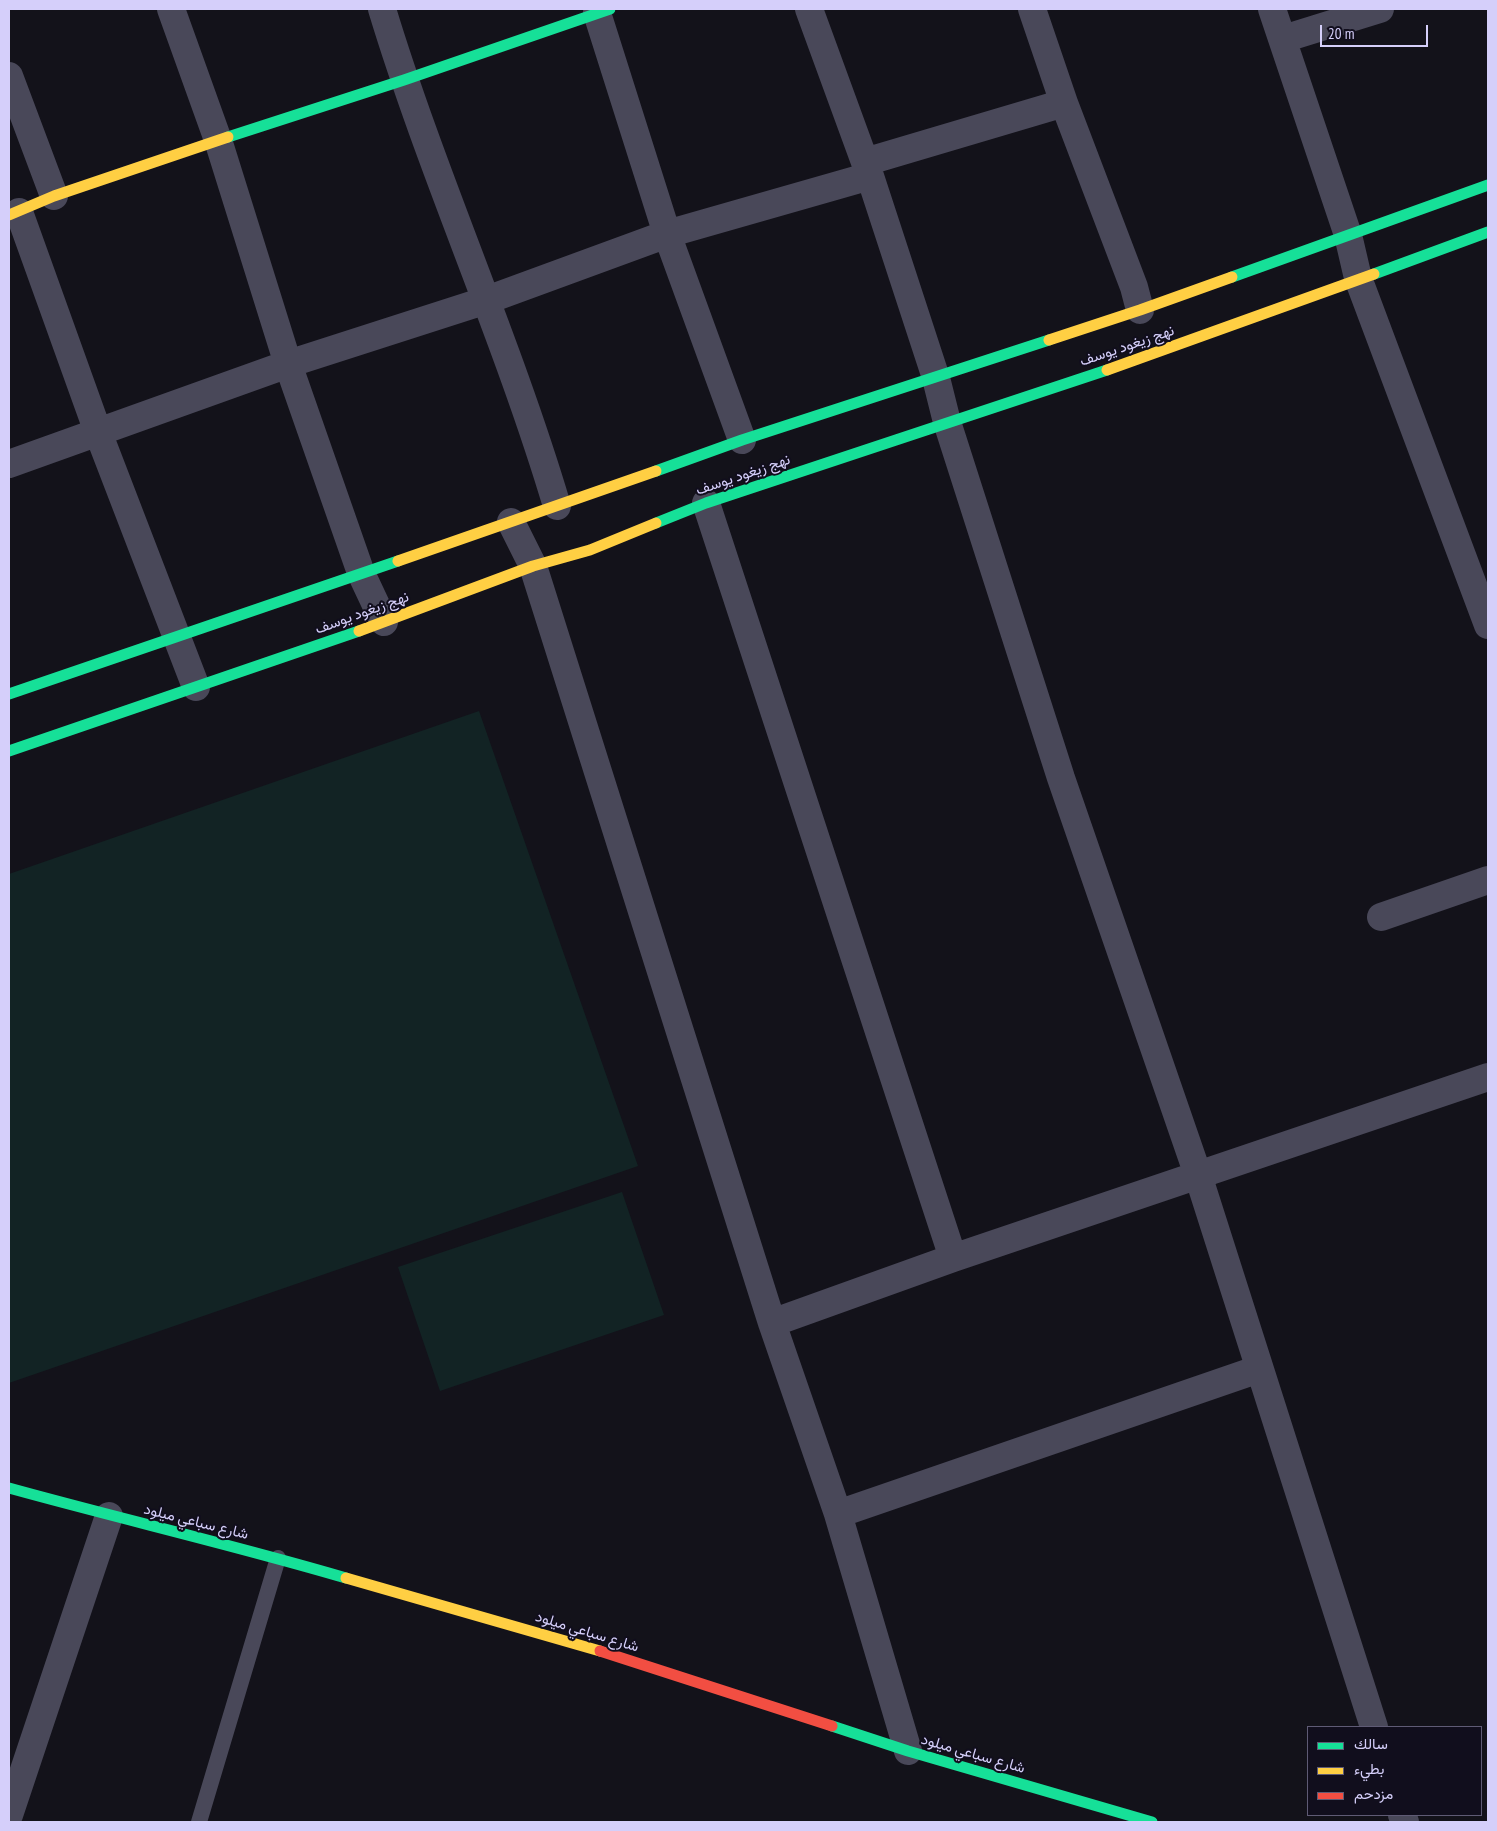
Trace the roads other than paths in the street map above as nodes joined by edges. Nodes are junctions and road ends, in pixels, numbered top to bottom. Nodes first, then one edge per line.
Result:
1 (171, 9) edge
2 (382, 9) edge
3 (810, 9) edge
4 (1032, 9) edge
5 (1272, 9) edge
6 (1380, 9) edge
7 (591, 12) edge
8 (1283, 39) junction
9 (9, 76) edge
10 (404, 80) junction
11 (1064, 104) junction
12 (218, 140) junction
13 (867, 169) junction
14 (1488, 185) edge
15 (54, 196) junction
16 (14, 213) edge
17 (1488, 232) edge
18 (667, 234) junction
19 (1348, 236) junction
20 (1358, 278) junction
21 (487, 300) junction
22 (1140, 310) junction
23 (288, 364) junction
24 (936, 378) junction
25 (947, 422) junction
26 (98, 432) junction
27 (742, 440) junction
28 (9, 464) edge
29 (706, 502) junction
30 (557, 506) junction
31 (511, 522) junction
32 (533, 566) junction
33 (361, 573) junction
34 (384, 622) junction
35 (1488, 624) edge
36 (176, 636) junction
37 (196, 687) junction
38 (9, 694) edge
39 (9, 751) edge
40 (1488, 880) edge
41 (1381, 918) dead end
42 (1488, 1077) edge
43 (1198, 1175) junction
44 (953, 1258) junction
45 (772, 1323) junction
46 (1259, 1369) junction
47 (9, 1488) edge
48 (838, 1514) junction
49 (109, 1516) junction
50 (278, 1558) junction
51 (1374, 1726) edge
52 (908, 1751) junction
53 (9, 1815) edge
54 (1106, 1816) edge
55 (199, 1822) edge
56 (1152, 1822) edge

1 - 12 street
2 - 10 street
3 - 13 street
4 - 11 street
5 - 8 street
6 - 8 street
7 - 10 main road
7 - 18 street
8 - 19 street
9 - 15 street
10 - 12 main road
10 - 21 street
11 - 13 street
11 - 22 street
12 - 15 main road
12 - 23 street
13 - 18 street
13 - 24 street
14 - 19 main road, نهج زيغود يوسف
15 - 16 main road
16 - 26 street
17 - 20 main road, نهج زيغود يوسف
18 - 21 street
18 - 27 street
19 - 20 street
19 - 22 main road, نهج زيغود يوسف
20 - 25 main road, نهج زيغود يوسف
20 - 35 street
21 - 23 street
21 - 30 street
22 - 24 main road, نهج زيغود يوسف
23 - 26 street
23 - 33 street
24 - 25 street
24 - 27 main road, نهج زيغود يوسف
25 - 29 main road, نهج زيغود يوسف
25 - 43 street
26 - 28 street
26 - 36 street
27 - 30 main road, نهج زيغود يوسف
29 - 32 main road, نهج زيغود يوسف
29 - 44 street
30 - 31 main road, نهج زيغود يوسف
31 - 32 street
31 - 33 main road, نهج زيغود يوسف
32 - 34 main road, نهج زيغود يوسف
32 - 45 street
33 - 34 street
33 - 36 main road, نهج زيغود يوسف
34 - 37 main road, نهج زيغود يوسف
36 - 37 street
36 - 38 main road, نهج زيغود يوسف
37 - 39 main road, نهج زيغود يوسف
40 - 41 street
42 - 43 street
43 - 44 street
43 - 46 street
44 - 45 street
45 - 48 street
46 - 48 street
46 - 51 street
47 - 49 main road, شارع سباعي ميلود
48 - 52 street
49 - 50 main road, شارع سباعي ميلود
49 - 53 street
50 - 52 main road, شارع سباعي ميلود
50 - 55 lane
52 - 54 main road, شارع سباعي ميلود
54 - 56 main road, شارع سباعي ميلود

